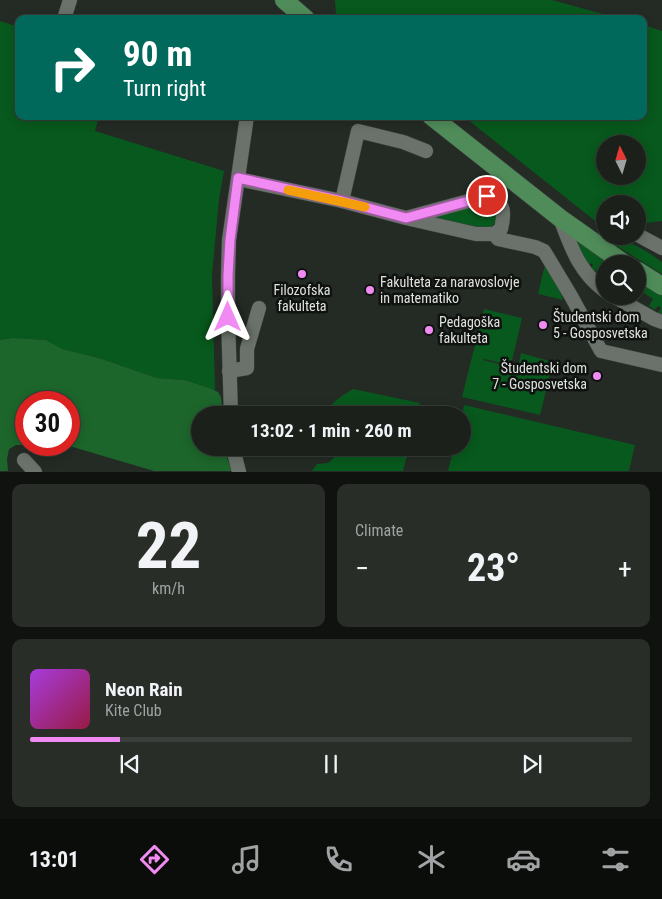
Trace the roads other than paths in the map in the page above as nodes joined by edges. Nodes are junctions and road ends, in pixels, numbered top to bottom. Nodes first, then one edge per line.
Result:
1 (70, 0) edge
2 (284, 0) edge
3 (65, 15) edge
4 (301, 15) edge
5 (246, 120) edge
6 (436, 120) edge
7 (426, 151) dead end
8 (238, 178) junction
9 (342, 201) junction
10 (406, 218) junction
11 (560, 218) junction
12 (494, 234) junction
13 (585, 236) junction
14 (596, 236) edge
15 (646, 239) edge
16 (662, 248) edge
17 (612, 255) edge
18 (646, 276) edge
19 (596, 284) edge
20 (662, 286) edge
21 (628, 305) edge
22 (259, 308) dead end
23 (662, 322) edge
24 (662, 365) edge
25 (229, 370) junction
26 (231, 406) edge
27 (235, 456) edge
28 (24, 460) dead end
29 (35, 472) edge
30 (239, 472) edge

1 - 3 street
2 - 4 main road
5 - 8 street
6 - 11 main road
7 - 9 street
8 - 9 street
8 - 25 street
9 - 10 street
10 - 12 street
10 - 12 street
11 - 13 main road
11 - 19 street
12 - 24 street
13 - 14 street
13 - 17 main road
15 - 16 street
18 - 20 main road
21 - 23 street
22 - 25 street
25 - 26 street
27 - 30 street
28 - 29 street

